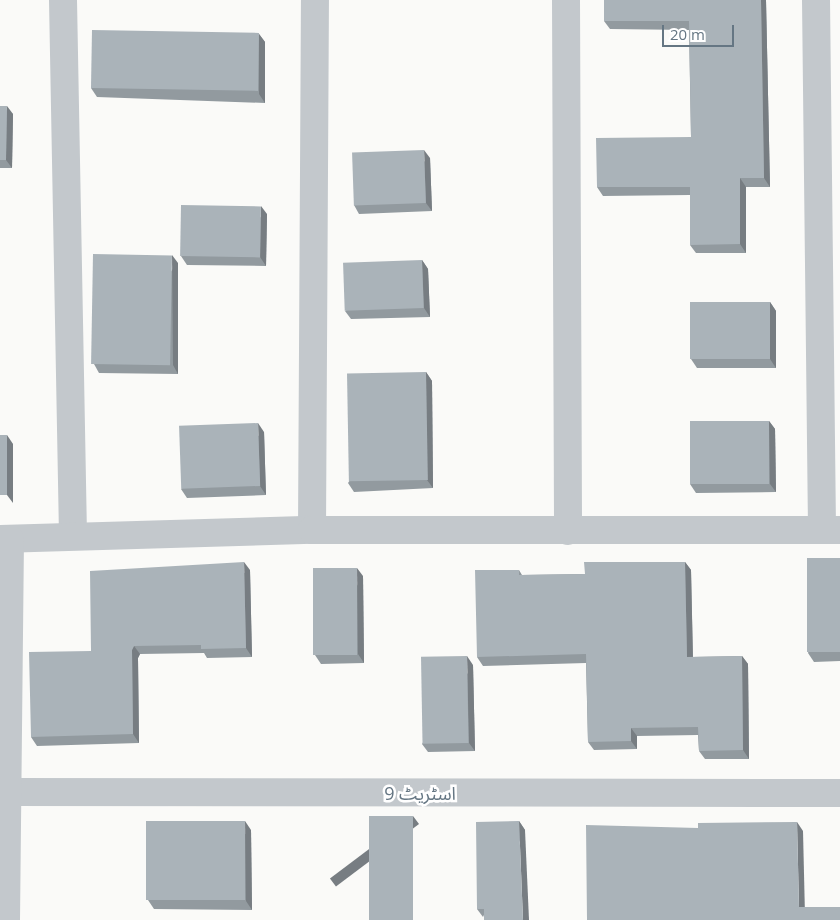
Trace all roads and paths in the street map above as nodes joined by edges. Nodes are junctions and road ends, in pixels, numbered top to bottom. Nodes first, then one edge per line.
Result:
1 (62, 0) edge
2 (315, 0) edge
3 (566, 0) edge
4 (816, 0) edge
5 (312, 530) junction
6 (831, 530) edge
7 (568, 531) junction
8 (73, 536) junction
9 (5, 539) edge
10 (3, 792) edge
11 (840, 793) edge
12 (6, 920) edge

1 - 8 street
2 - 5 street
3 - 7 street
4 - 6 street
5 - 7 street
5 - 8 street
6 - 7 street
8 - 9 street
9 - 10 street
10 - 11 street, اسٹریٹ 9
10 - 12 street

